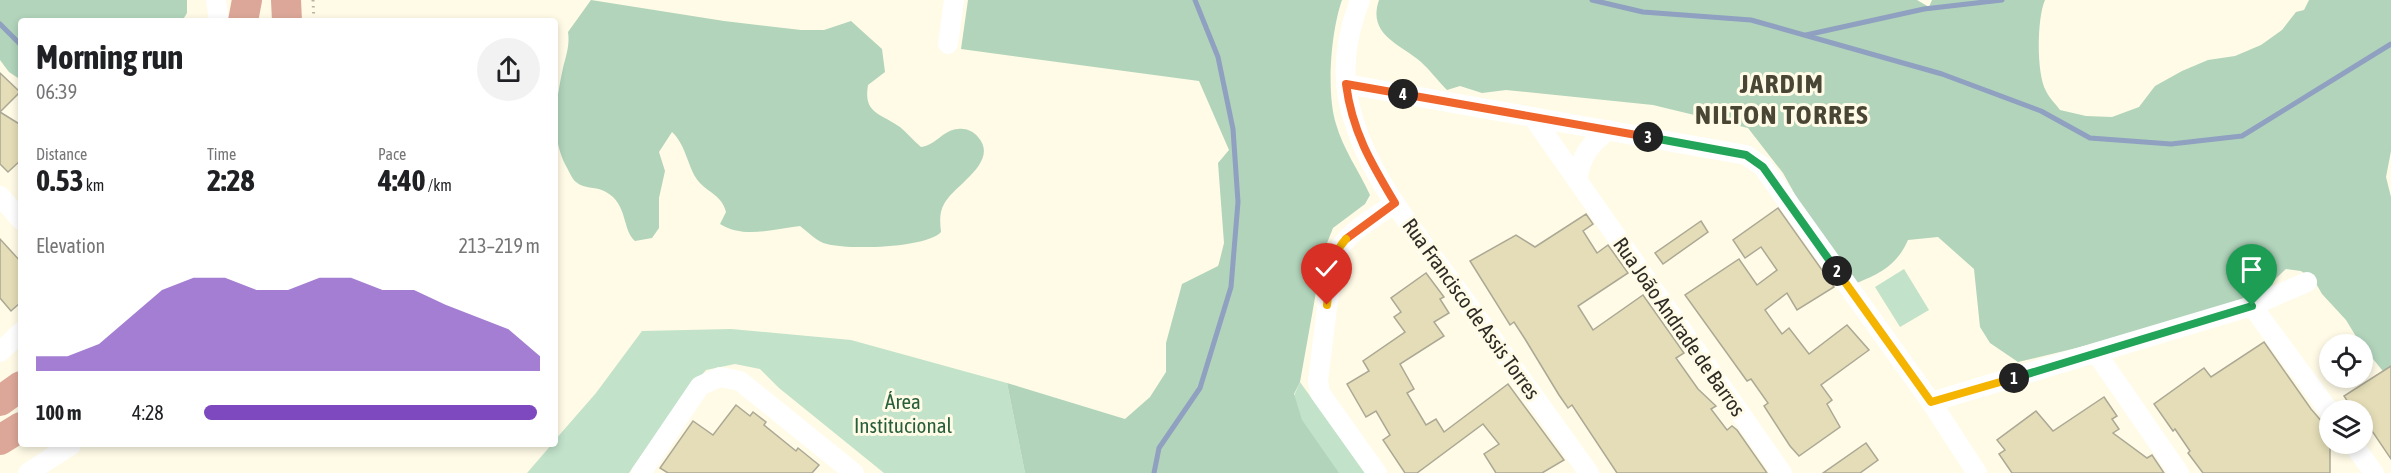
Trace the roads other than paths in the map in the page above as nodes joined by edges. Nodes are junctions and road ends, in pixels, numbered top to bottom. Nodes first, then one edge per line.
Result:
1 (216, 0) edge
2 (247, 0) edge
3 (286, 0) edge
4 (954, 0) edge
5 (1360, 0) edge
6 (219, 18) edge
7 (244, 18) edge
8 (287, 18) edge
9 (948, 44) dead end
10 (1346, 84) junction
11 (1533, 117) junction
12 (1609, 130) junction
13 (1576, 180) junction
14 (0, 196) edge
15 (1395, 203) junction
16 (18, 217) edge
17 (2307, 282) dead end
18 (2252, 306) junction
19 (18, 335) edge
20 (18, 341) edge
21 (0, 352) edge
22 (2097, 354) junction
23 (18, 388) edge
24 (2321, 400) edge
25 (0, 401) edge
26 (1931, 402) junction
27 (18, 429) edge
28 (0, 440) edge
29 (68, 447) edge
30 (2360, 454) edge
31 (28, 473) edge
32 (641, 473) edge
33 (854, 473) edge
34 (1377, 473) edge
35 (1588, 473) edge
36 (1782, 473) edge
37 (1977, 473) edge
38 (2179, 473) edge
39 (2374, 473) edge

1 - 6 street
2 - 7 main road
3 - 8 main road
4 - 9 street
5 - 10 street, Rua Francisco de Assis Torres
10 - 11 street
10 - 15 street, Rua Francisco de Assis Torres
11 - 12 street
11 - 13 street, Rua João Andrade de Barros
12 - 13 street
12 - 26 street
13 - 36 street, Rua João Andrade de Barros
14 - 16 street
15 - 34 street
15 - 35 street, Rua Francisco de Assis Torres
17 - 18 street
18 - 22 street
18 - 24 street
19 - 21 street
20 - 21 street
22 - 26 street
22 - 38 street
23 - 25 main road
26 - 37 street
27 - 28 main road
29 - 31 street
30 - 39 street
32 - 33 street

